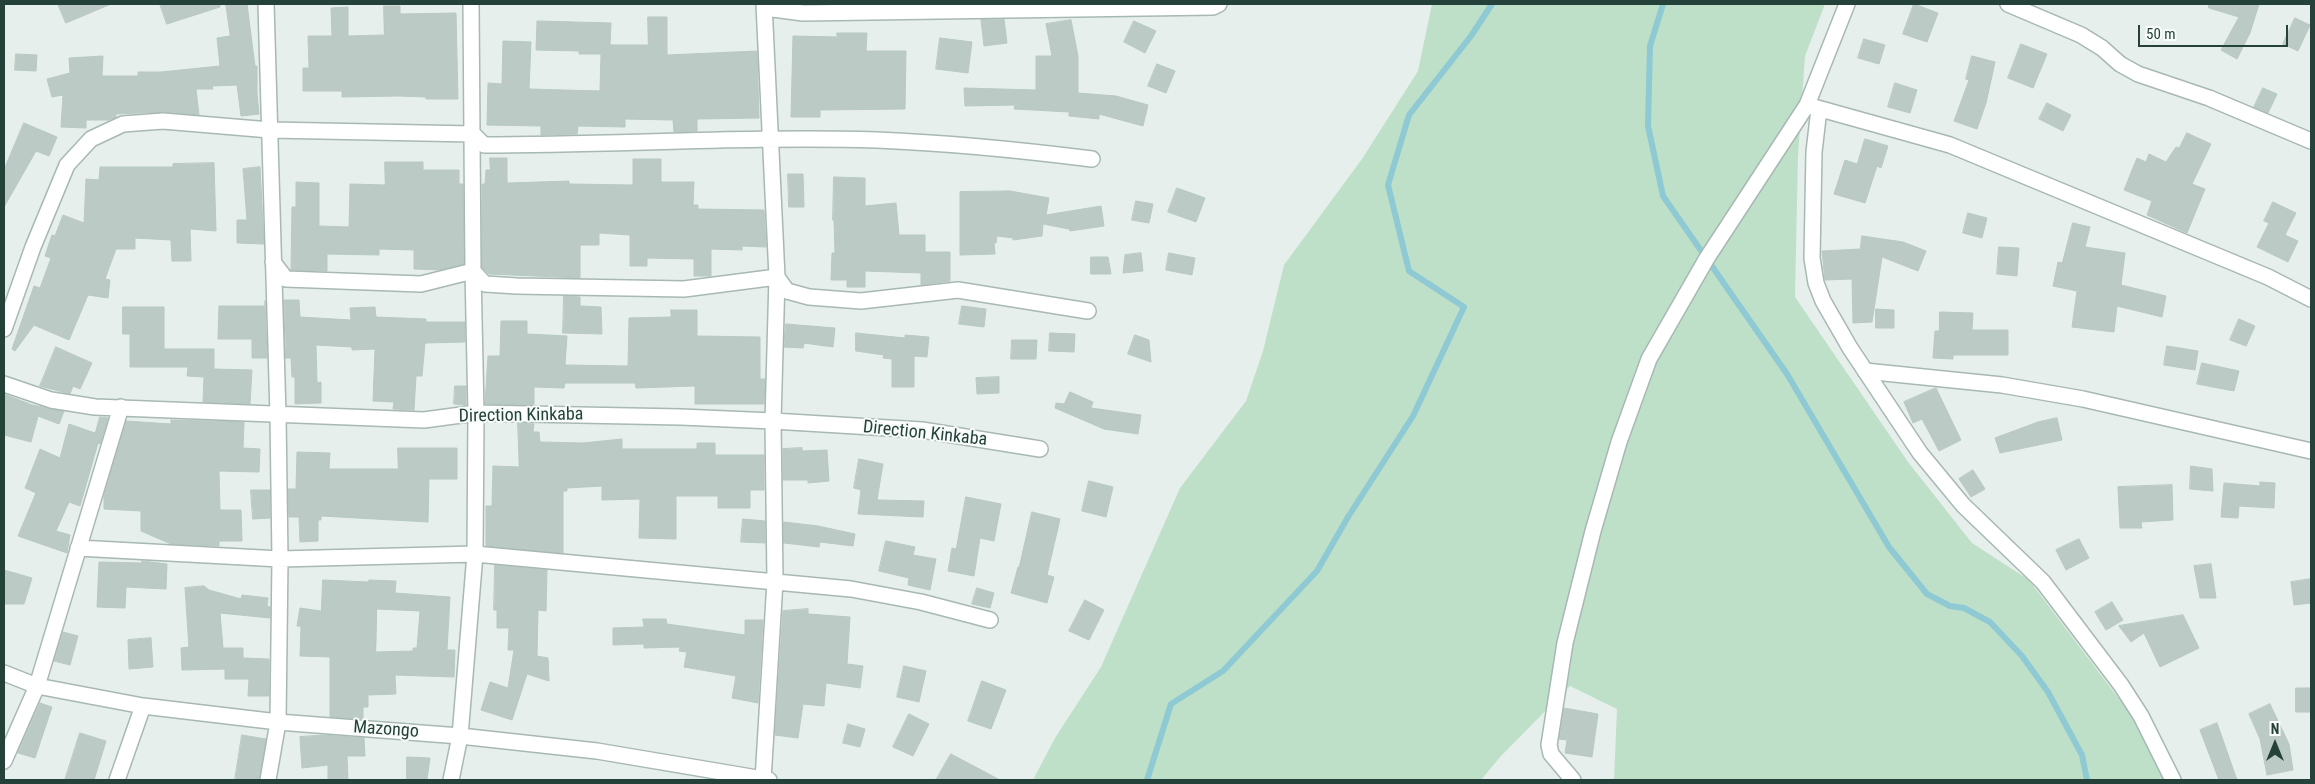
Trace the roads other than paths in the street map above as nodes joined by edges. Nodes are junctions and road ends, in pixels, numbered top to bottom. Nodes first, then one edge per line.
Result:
1 (266, 4) edge
2 (471, 4) edge
3 (764, 4) edge
4 (770, 4) edge
5 (1219, 4) edge
6 (1847, 4) edge
7 (2008, 4) edge
8 (1813, 107) junction
9 (270, 130) junction
10 (473, 134) junction
11 (770, 140) junction
12 (2311, 141) edge
13 (1092, 159) dead end
14 (273, 262) junction
15 (472, 271) junction
16 (777, 277) junction
17 (2311, 298) edge
18 (1088, 311) dead end
19 (4, 329) edge
20 (1865, 371) junction
21 (4, 384) edge
22 (120, 408) junction
23 (476, 413) junction
24 (278, 415) junction
25 (773, 421) junction
26 (1040, 449) dead end
27 (2311, 452) edge
28 (78, 548) junction
29 (474, 554) junction
30 (280, 559) junction
31 (775, 581) junction
32 (990, 620) dead end
33 (4, 673) edge
34 (37, 686) junction
35 (143, 706) junction
36 (278, 722) junction
37 (460, 736) junction
38 (4, 761) edge
39 (670, 773) edge
40 (117, 780) edge
41 (268, 780) edge
42 (451, 780) edge
43 (765, 780) edge
44 (1573, 780) edge
45 (2172, 780) edge

1 - 9 street
2 - 10 street
3 - 11 street
4 - 5 street
6 - 8 street
7 - 12 street
8 - 17 street
8 - 20 street
8 - 44 street
9 - 10 street
9 - 14 street
9 - 19 street
10 - 11 street
10 - 15 street
11 - 13 street
11 - 16 street
14 - 15 street
14 - 24 street
15 - 16 street
15 - 23 street
16 - 18 street
16 - 25 street
20 - 27 street
20 - 45 street
21 - 22 street, Direction Kinkaba
22 - 24 street, Direction Kinkaba
22 - 28 street
23 - 24 street, Direction Kinkaba
23 - 25 street, Direction Kinkaba
23 - 29 street
24 - 30 street
25 - 26 street, Direction Kinkaba
25 - 31 street
28 - 30 street
28 - 34 street
29 - 30 street
29 - 31 street
29 - 37 street
30 - 36 street
31 - 32 street
31 - 43 street
33 - 34 street, Mazongo
34 - 35 street, Mazongo
34 - 38 street
35 - 36 street, Mazongo
35 - 40 street
36 - 37 street, Mazongo
36 - 41 street
37 - 39 street, Mazongo
37 - 42 street
39 - 43 street, Mazongo

